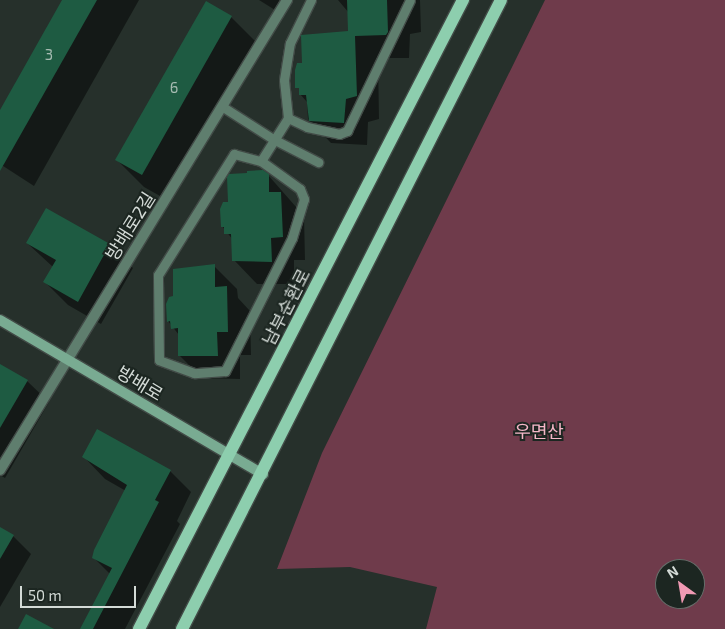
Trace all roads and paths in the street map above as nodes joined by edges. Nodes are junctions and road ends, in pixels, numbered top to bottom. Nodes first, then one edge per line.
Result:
1 (287, 0) edge
2 (311, 0) edge
3 (410, 0) edge
4 (463, 0) edge
5 (501, 0) edge
6 (224, 107) junction
7 (288, 118) junction
8 (273, 139) junction
9 (261, 161) junction
10 (318, 162) dead end
11 (0, 320) edge
12 (66, 358) junction
13 (230, 454) junction
14 (0, 470) edge
15 (263, 474) junction
16 (140, 629) edge
17 (182, 629) edge

1 - 6 street, 방배로2길
2 - 7 lane
3 - 7 lane
4 - 13 main road, 남부순환로
5 - 15 main road
6 - 8 lane
6 - 12 street, 방배로2길
7 - 8 lane
8 - 9 lane
8 - 10 lane
9 - 9 lane
11 - 12 main road, 방배로
12 - 13 main road, 방배로
12 - 14 street, 방배로2길
13 - 15 main road, 방배로
13 - 16 main road, 남부순환로
15 - 17 main road

